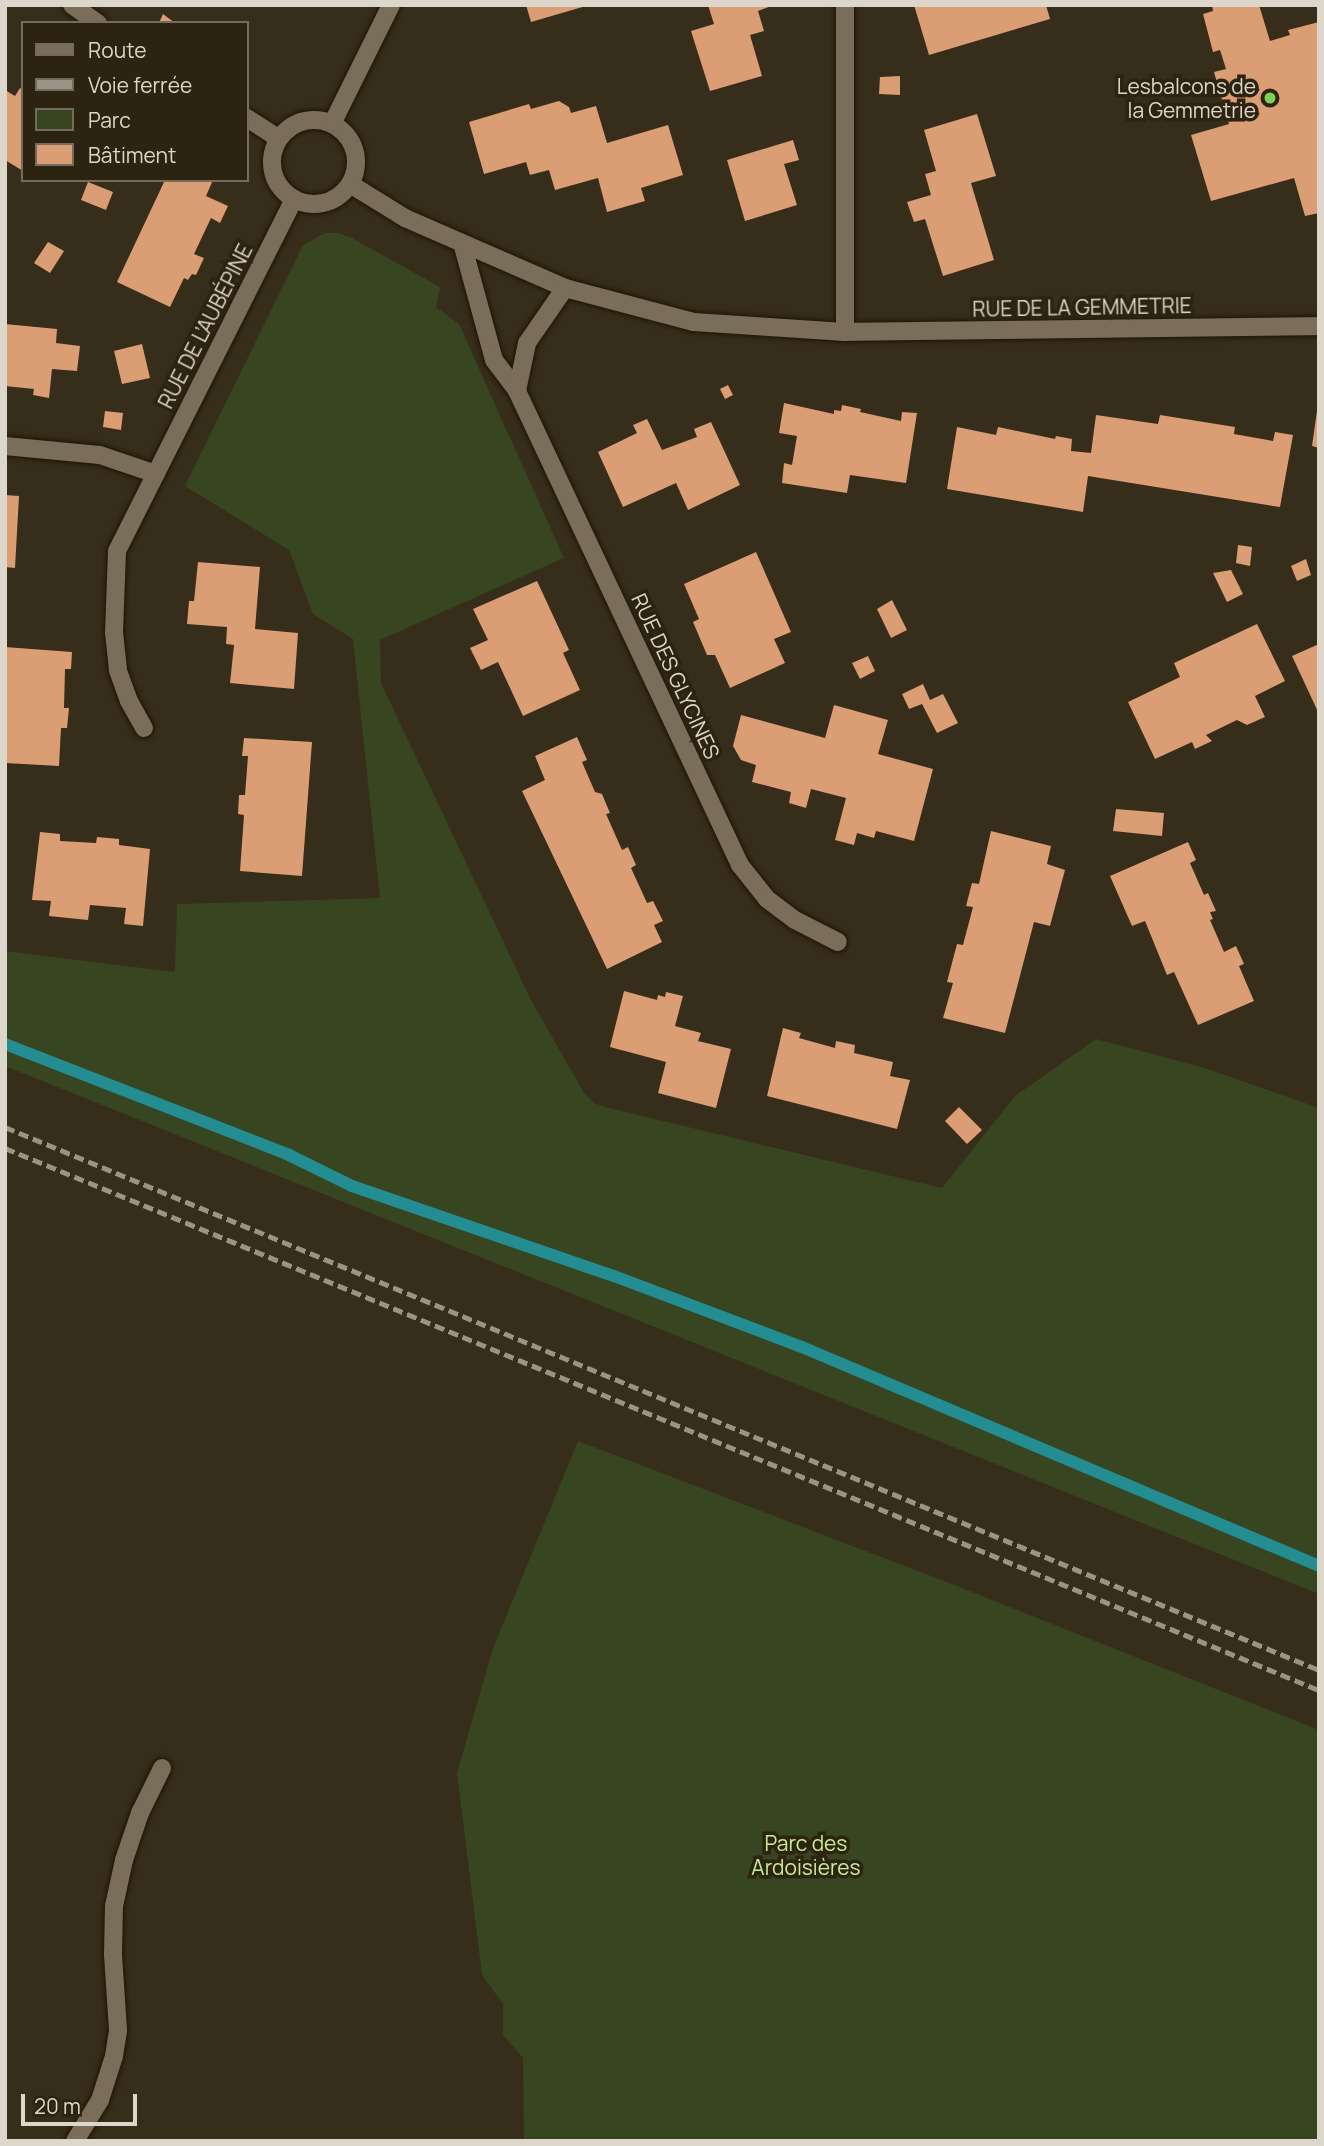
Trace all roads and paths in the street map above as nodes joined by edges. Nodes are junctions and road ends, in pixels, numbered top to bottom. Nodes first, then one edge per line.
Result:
1 (72, 5) edge
2 (391, 5) edge
3 (845, 5) edge
4 (95, 21) edge
5 (248, 119) edge
6 (332, 124) junction
7 (278, 138) junction
8 (350, 184) junction
9 (294, 199) junction
10 (462, 243) junction
11 (565, 288) junction
12 (1319, 326) edge
13 (845, 332) junction
14 (517, 391) junction
15 (5, 446) edge
16 (156, 474) junction
17 (144, 728) dead end
18 (838, 942) dead end
19 (162, 1768) dead end
20 (75, 2141) edge

1 - 4 street
2 - 6 street
3 - 13 street
5 - 7 street
6 - 7 street
6 - 8 street
7 - 9 street
8 - 9 street
8 - 10 street, RUE DE LA GEMMETRIE
9 - 16 street, RUE DE L’AUBÉPINE
10 - 11 street, RUE DE LA GEMMETRIE
10 - 14 street, RUE DES GLYCINES
11 - 13 street, RUE DE LA GEMMETRIE
11 - 14 street
12 - 13 street, RUE DE LA GEMMETRIE
14 - 18 street, RUE DES GLYCINES
15 - 16 street
16 - 17 street, RUE DE L’AUBÉPINE
19 - 20 street

